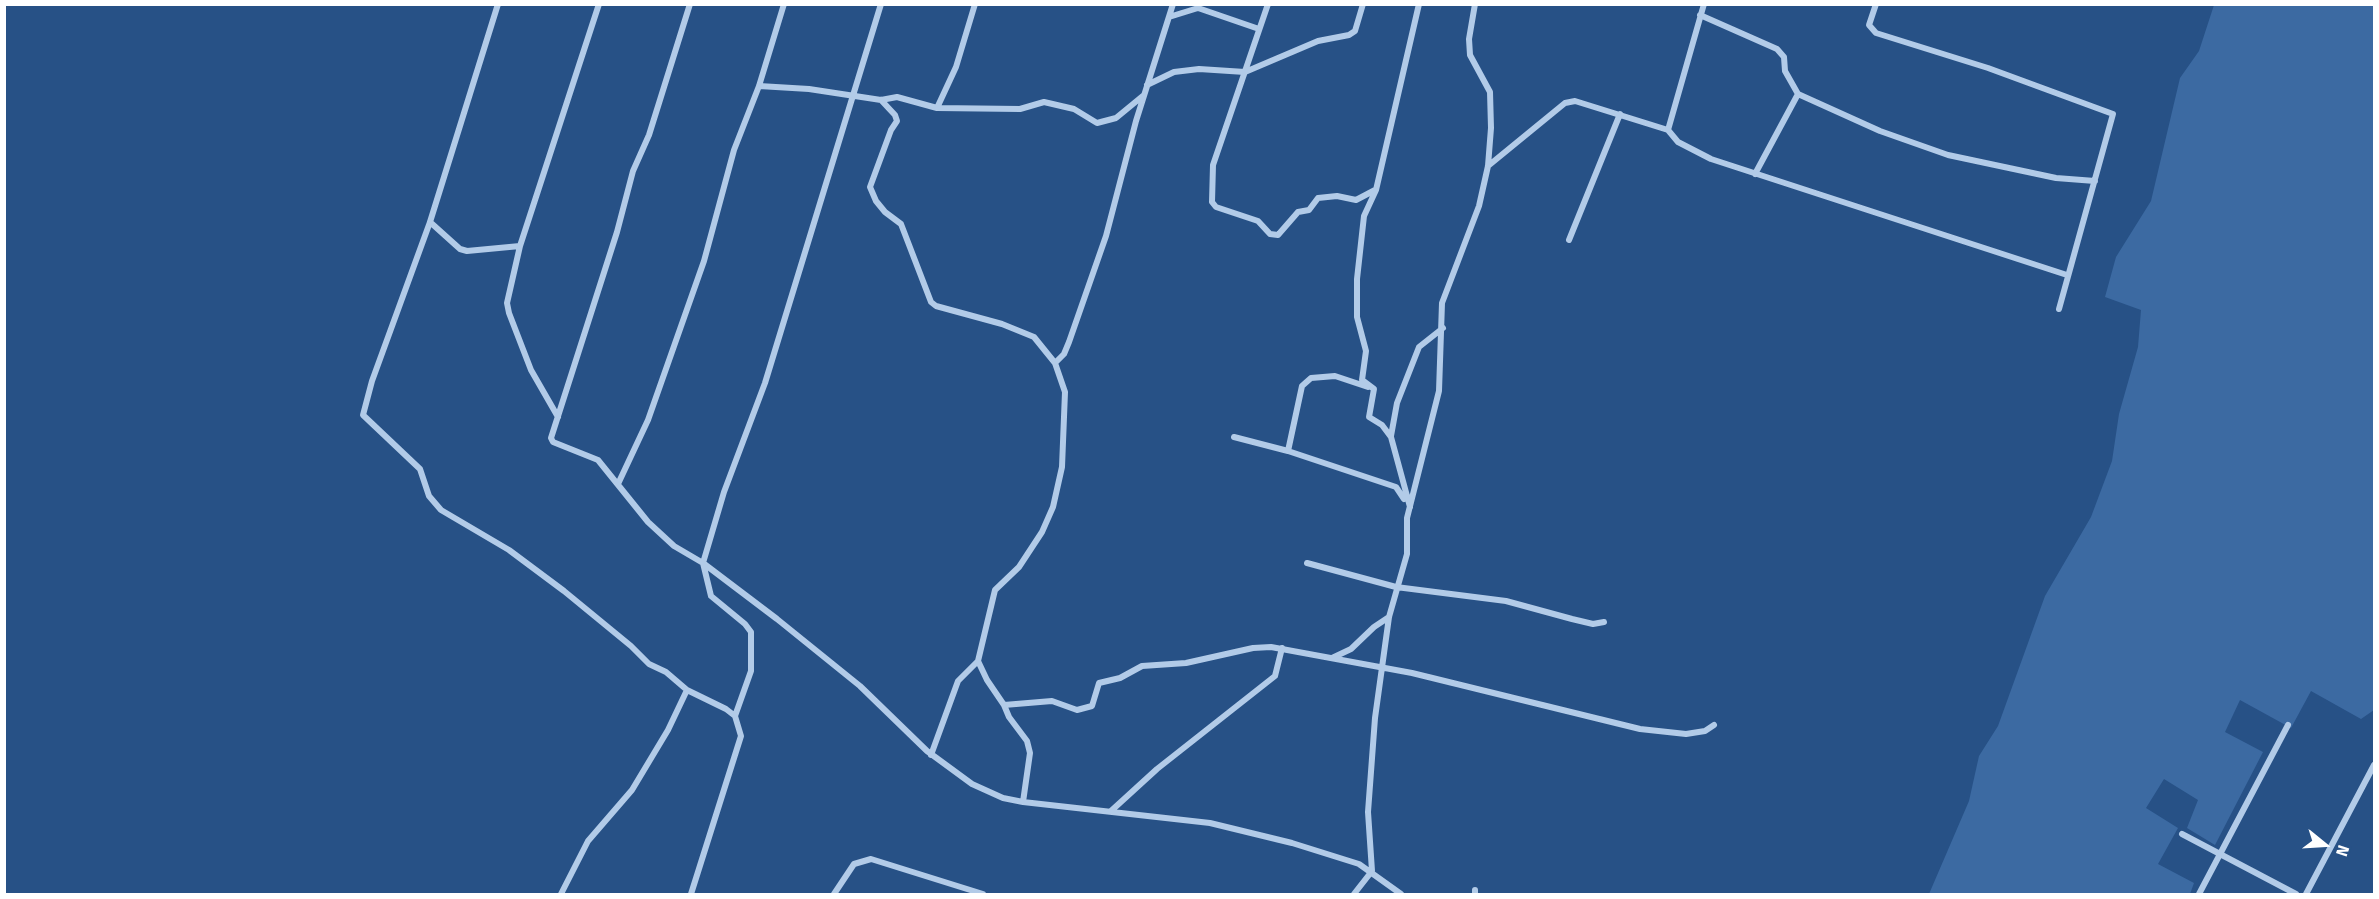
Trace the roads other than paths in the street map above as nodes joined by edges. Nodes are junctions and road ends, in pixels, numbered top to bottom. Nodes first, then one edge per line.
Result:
1 (498, 4) edge
2 (599, 4) edge
3 (690, 4) edge
4 (784, 4) edge
5 (881, 4) edge
6 (975, 4) edge
7 (1173, 4) edge
8 (1268, 4) edge
9 (1363, 4) edge
10 (1419, 4) edge
11 (1475, 4) edge
12 (1704, 4) edge
13 (1876, 4) edge
14 (1700, 15) junction
15 (1168, 16) junction
16 (1259, 29) junction
17 (1245, 72) junction
18 (1147, 85) junction
19 (759, 86) junction
20 (1144, 94) junction
21 (1798, 94) junction
22 (853, 96) junction
23 (881, 100) junction
24 (937, 108) junction
25 (1620, 114) junction
26 (1668, 130) junction
27 (1488, 166) junction
28 (1755, 174) junction
29 (2095, 181) junction
30 (1376, 190) junction
31 (430, 222) junction
32 (1569, 240) dead end
33 (520, 246) junction
34 (2067, 275) junction
35 (2060, 309) dead end
36 (1443, 327) junction
37 (1055, 363) junction
38 (1374, 389) junction
39 (558, 417) junction
40 (1233, 437) dead end
41 (1390, 437) junction
42 (1288, 452) junction
43 (618, 484) junction
44 (1410, 507) junction
45 (703, 563) junction
46 (1307, 563) dead end
47 (1396, 587) junction
48 (1389, 617) junction
49 (1604, 622) dead end
50 (1282, 648) junction
51 (1331, 659) junction
52 (978, 661) junction
53 (1383, 667) junction
54 (687, 690) junction
55 (1004, 705) junction
56 (735, 716) junction
57 (1714, 724) dead end
58 (2288, 725) dead end
59 (931, 755) junction
60 (2374, 765) edge
61 (1023, 802) junction
62 (1111, 812) junction
63 (2182, 834) dead end
64 (2220, 854) junction
65 (1372, 871) junction
66 (561, 894) edge
67 (691, 894) edge
68 (834, 894) edge
69 (983, 894) edge
70 (1354, 894) edge
71 (1401, 894) edge
72 (2199, 894) edge
73 (2296, 894) edge
74 (2306, 894) edge

1 - 31 street
2 - 33 street
3 - 39 street
4 - 19 street
5 - 22 street
6 - 24 street
7 - 15 street
8 - 16 street
9 - 17 street
10 - 30 street
11 - 27 street
12 - 14 street
13 - 29 street
14 - 21 street
14 - 26 street
15 - 16 street
15 - 18 street
16 - 17 street
17 - 18 street
17 - 30 street
18 - 20 street
19 - 22 street
19 - 43 street
20 - 24 street
20 - 37 street
21 - 28 street
21 - 29 street
22 - 23 street
22 - 45 street
23 - 24 street
23 - 37 street
25 - 26 street
25 - 27 street
25 - 32 street
26 - 28 street
27 - 36 street
28 - 34 street
29 - 34 street
30 - 38 street
31 - 33 street
31 - 54 street
33 - 39 street
34 - 35 street
36 - 41 street
36 - 44 street
37 - 52 street
38 - 41 street
38 - 42 street
39 - 43 street
40 - 42 street
41 - 44 street
42 - 44 street
43 - 45 street
44 - 47 street
45 - 56 street
45 - 59 street
46 - 47 street
47 - 48 street
47 - 49 street
48 - 51 street
48 - 53 street
50 - 51 street
50 - 55 street
50 - 62 street
51 - 53 street
52 - 55 street
52 - 59 street
53 - 57 street
53 - 65 street
54 - 56 street
54 - 66 street
55 - 61 street
56 - 67 street
58 - 64 street
59 - 61 street
60 - 74 street
61 - 62 street
62 - 65 street
63 - 64 street
64 - 72 street
64 - 73 street
65 - 70 street
65 - 71 street
68 - 69 street

